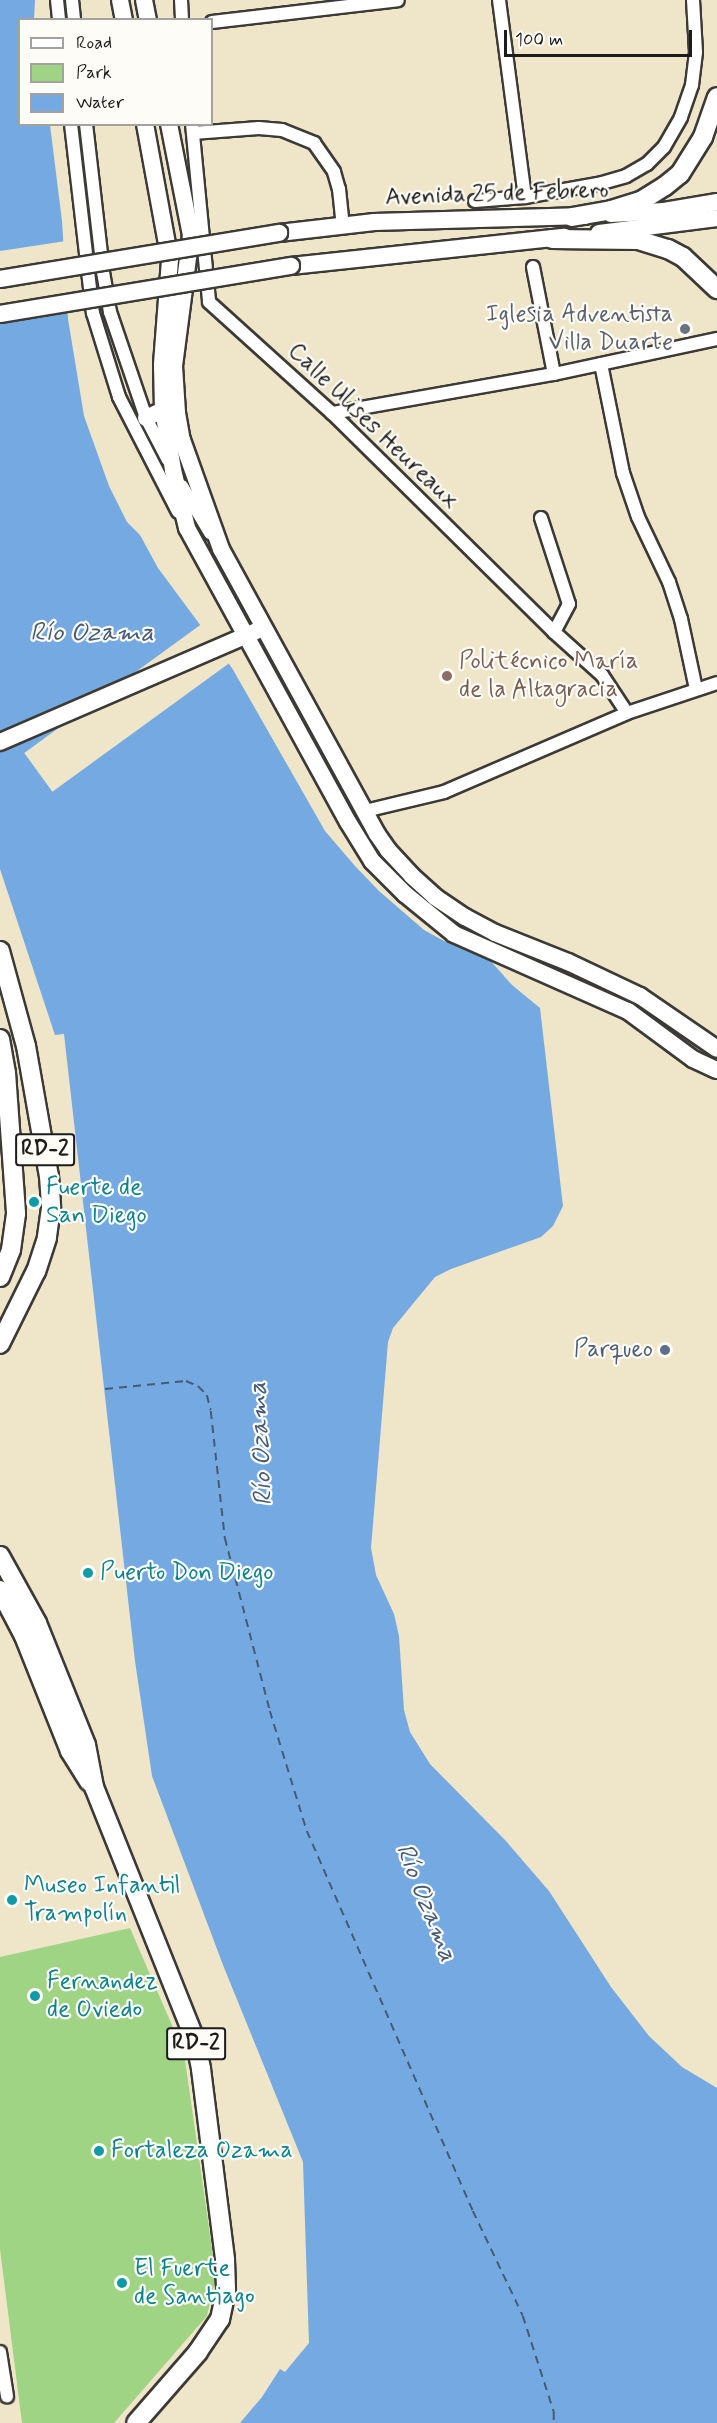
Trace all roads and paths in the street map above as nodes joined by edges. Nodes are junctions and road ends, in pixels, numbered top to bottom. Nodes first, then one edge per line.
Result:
1 (57, 0) edge
2 (72, 0) edge
3 (120, 0) edge
4 (144, 0) edge
5 (181, 0) edge
6 (398, 0) edge
7 (499, 0) edge
8 (693, 0) edge
9 (344, 3) edge
10 (59, 18) edge
11 (74, 18) edge
12 (124, 18) edge
13 (148, 18) edge
14 (182, 18) edge
15 (213, 21) edge
16 (717, 97) edge
17 (71, 126) edge
18 (86, 126) edge
19 (146, 126) edge
20 (169, 126) edge
21 (193, 129) edge
22 (525, 197) junction
23 (475, 201) dead end
24 (717, 202) edge
25 (572, 217) junction
26 (717, 218) edge
27 (343, 226) junction
28 (552, 239) junction
29 (533, 267) dead end
30 (0, 279) edge
31 (717, 289) edge
32 (0, 314) edge
33 (717, 339) edge
34 (602, 364) junction
35 (554, 374) junction
36 (163, 410) junction
37 (332, 413) junction
38 (146, 418) junction
39 (172, 470) junction
40 (541, 518) dead end
41 (187, 528) junction
42 (221, 549) junction
43 (263, 628) junction
44 (554, 632) junction
45 (247, 636) junction
46 (717, 683) edge
47 (696, 689) junction
48 (627, 713) junction
49 (0, 742) edge
50 (365, 811) junction
51 (0, 951) edge
52 (0, 1039) edge
53 (716, 1048) edge
54 (717, 1070) edge
55 (0, 1276) edge
56 (0, 1344) edge
57 (0, 1556) edge
58 (0, 1590) edge
59 (94, 1787) junction
60 (0, 2352) edge
61 (7, 2396) dead end
62 (136, 2423) edge

1 - 10 street
2 - 11 street
3 - 12 main road
4 - 13 main road
5 - 14 street
6 - 9 street
7 - 22 street
8 - 22 street
9 - 15 street
16 - 25 main road
17 - 41 street
18 - 38 street
19 - 36 main road
20 - 42 main road
21 - 27 street
21 - 37 street, Calle Ulises Heureaux
22 - 23 street
24 - 25 main road, Avenida 25 de Febrero
25 - 27 main road, Avenida 25 de Febrero
26 - 28 main road, Avenida 25 de Febrero
27 - 30 main road, Avenida 25 de Febrero, bridge
28 - 31 main road
28 - 32 main road, Avenida 25 de Febrero, bridge
29 - 35 street
33 - 34 street
34 - 35 street
34 - 47 street
35 - 37 street
36 - 38 main road
36 - 39 main road
37 - 44 street, Calle Ulises Heureaux
38 - 39 street
39 - 41 main road
39 - 42 street
40 - 44 street
41 - 45 main road
42 - 43 main road
43 - 45 main road
43 - 50 main road
44 - 48 street, Calle Ulises Heureaux
45 - 49 main road
45 - 54 main road
46 - 47 street
47 - 48 street
48 - 50 street
50 - 53 main road
51 - 56 main road, RD-2
52 - 55 main road, RD-2
57 - 59 main road, RD-2
58 - 59 main road, RD-2
59 - 62 main road, RD-2
60 - 61 street

